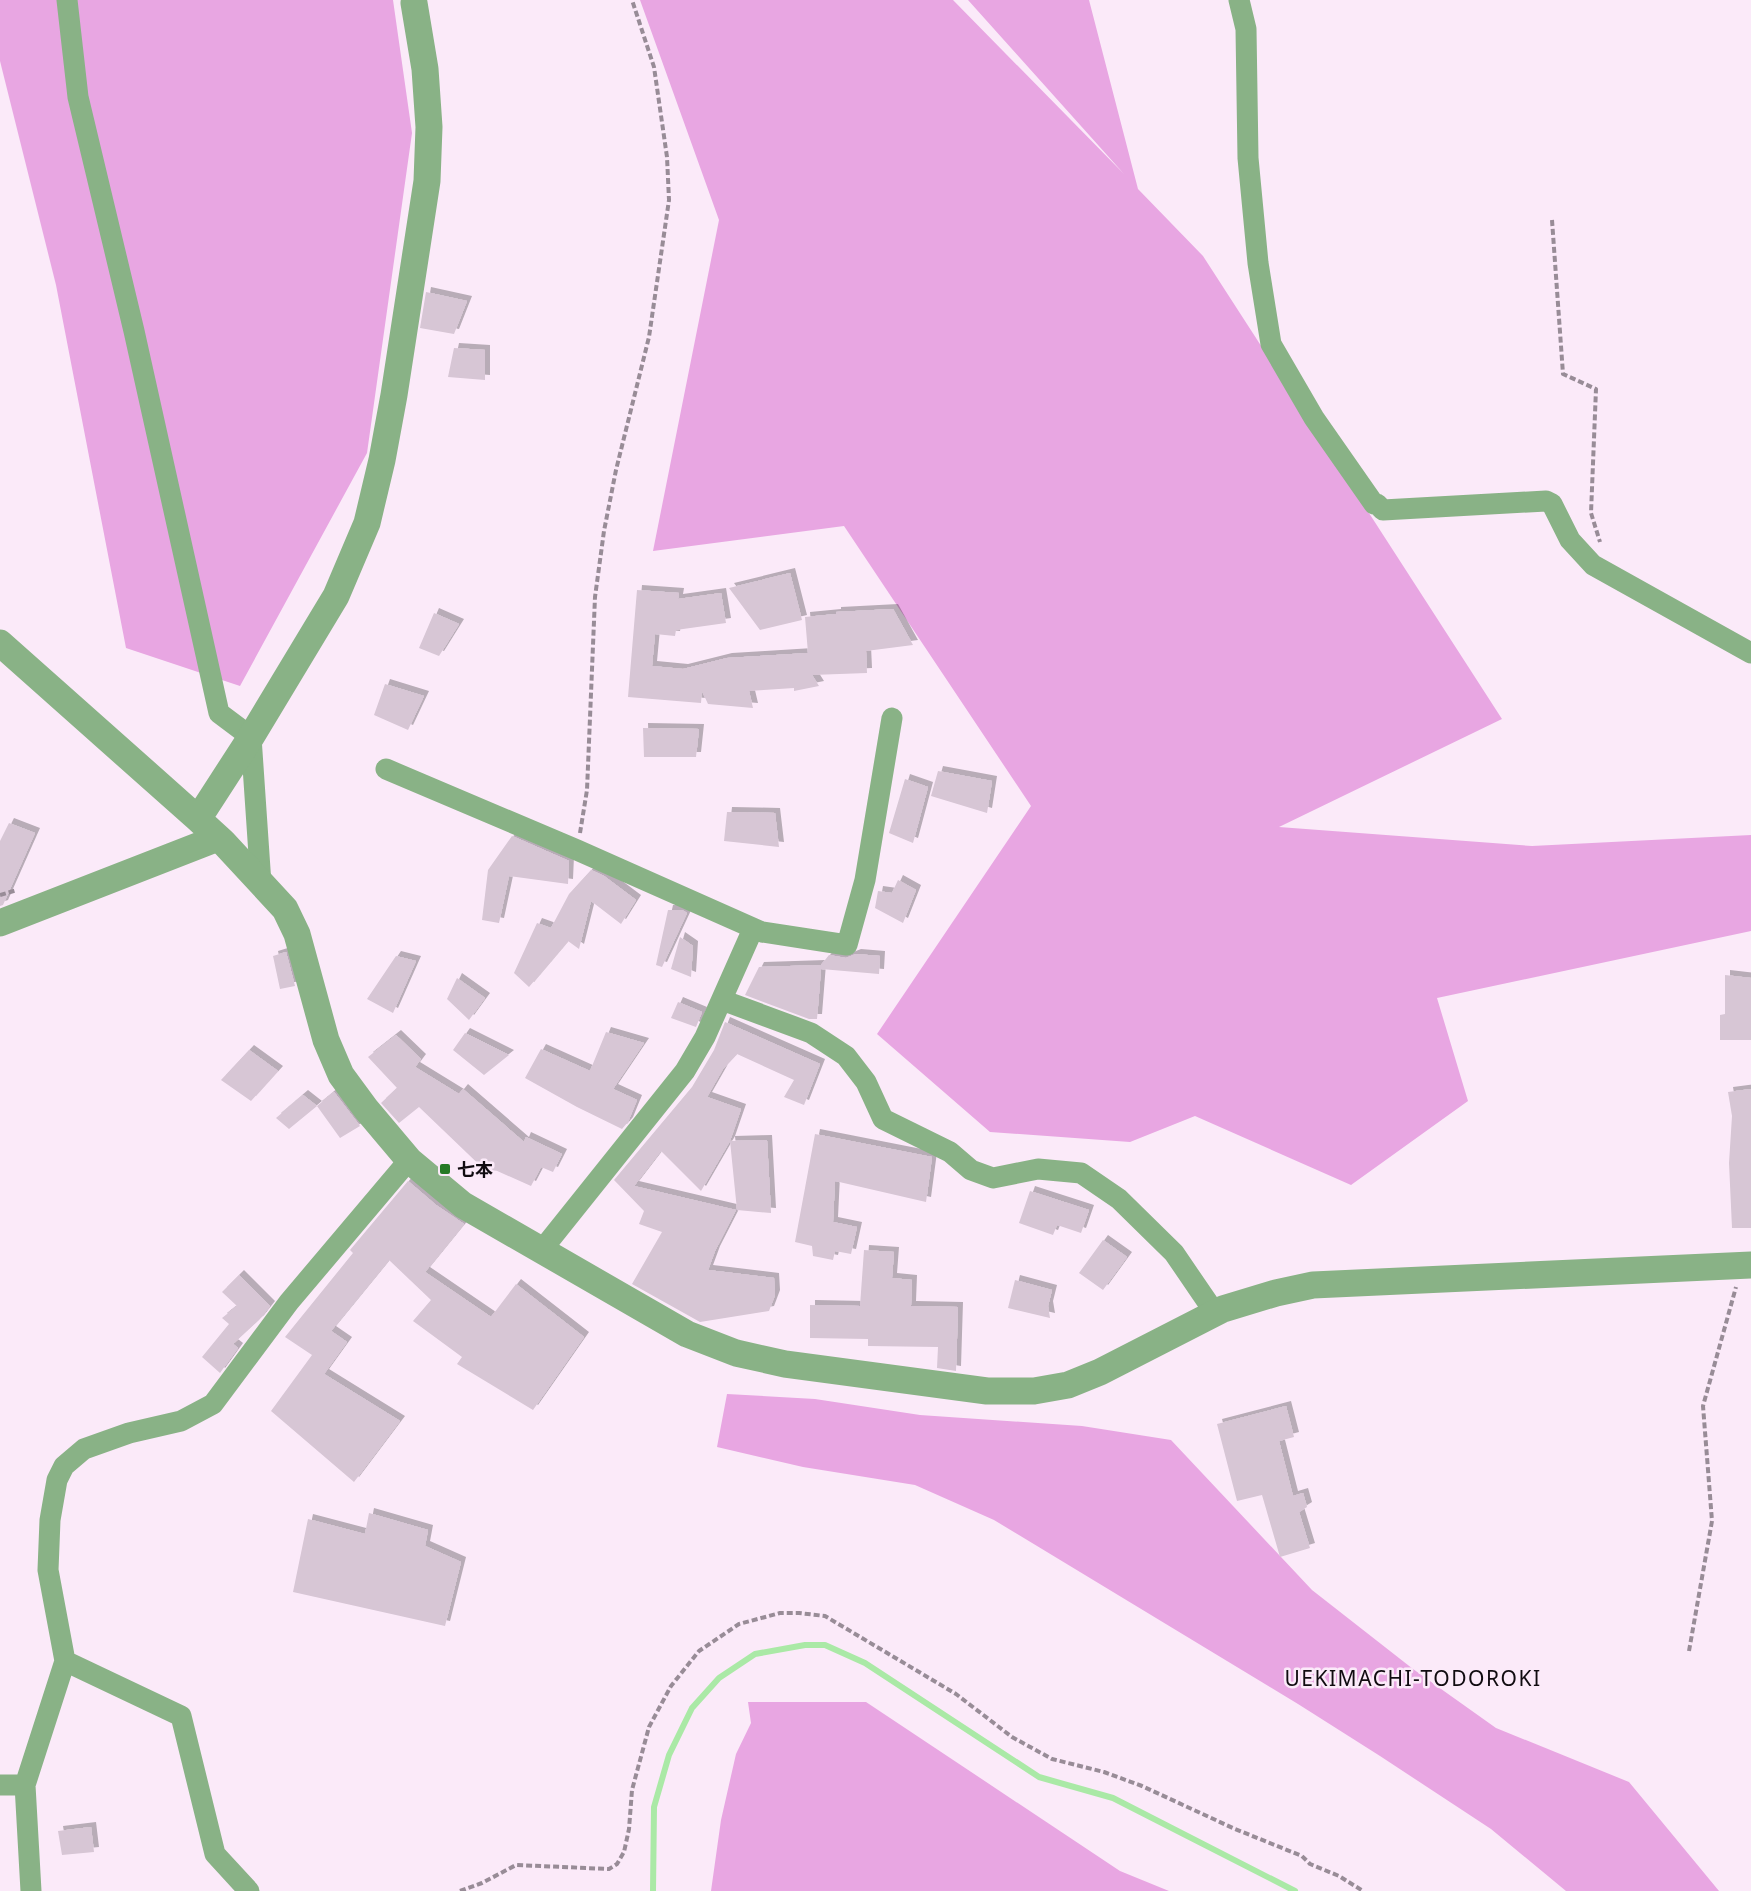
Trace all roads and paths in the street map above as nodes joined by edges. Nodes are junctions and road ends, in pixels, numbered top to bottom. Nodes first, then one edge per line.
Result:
1 (67, 0) edge
2 (632, 0) edge
3 (1239, 0) edge
4 (414, 3) dead end
5 (1552, 220) dead end
6 (1601, 546) dead end
7 (0, 643) edge
8 (1751, 653) edge
9 (892, 718) dead end
10 (251, 737) junction
11 (386, 769) dead end
12 (198, 819) junction
13 (218, 838) junction
14 (577, 850) junction
15 (261, 884) junction
16 (0, 923) edge
17 (753, 929) junction
18 (722, 1000) junction
19 (409, 1160) junction
20 (541, 1251) junction
21 (1744, 1275) edge
22 (1215, 1313) junction
23 (1689, 1651) dead end
24 (65, 1661) junction
25 (0, 1785) edge
26 (25, 1785) junction
27 (31, 1891) edge
28 (249, 1891) edge
29 (460, 1891) edge
30 (1363, 1891) edge

1 - 10 street
2 - 14 path
3 - 8 street
4 - 10 street
5 - 6 path
7 - 12 street
9 - 17 street
10 - 12 street
10 - 15 street
11 - 14 street
12 - 13 street
13 - 15 street
13 - 16 street
14 - 17 street
15 - 19 street
17 - 18 street
18 - 20 street
18 - 22 street
19 - 20 street
19 - 24 street
20 - 22 street
21 - 22 street
21 - 23 path
24 - 26 street
24 - 28 street
25 - 26 street
26 - 27 street
29 - 30 path

